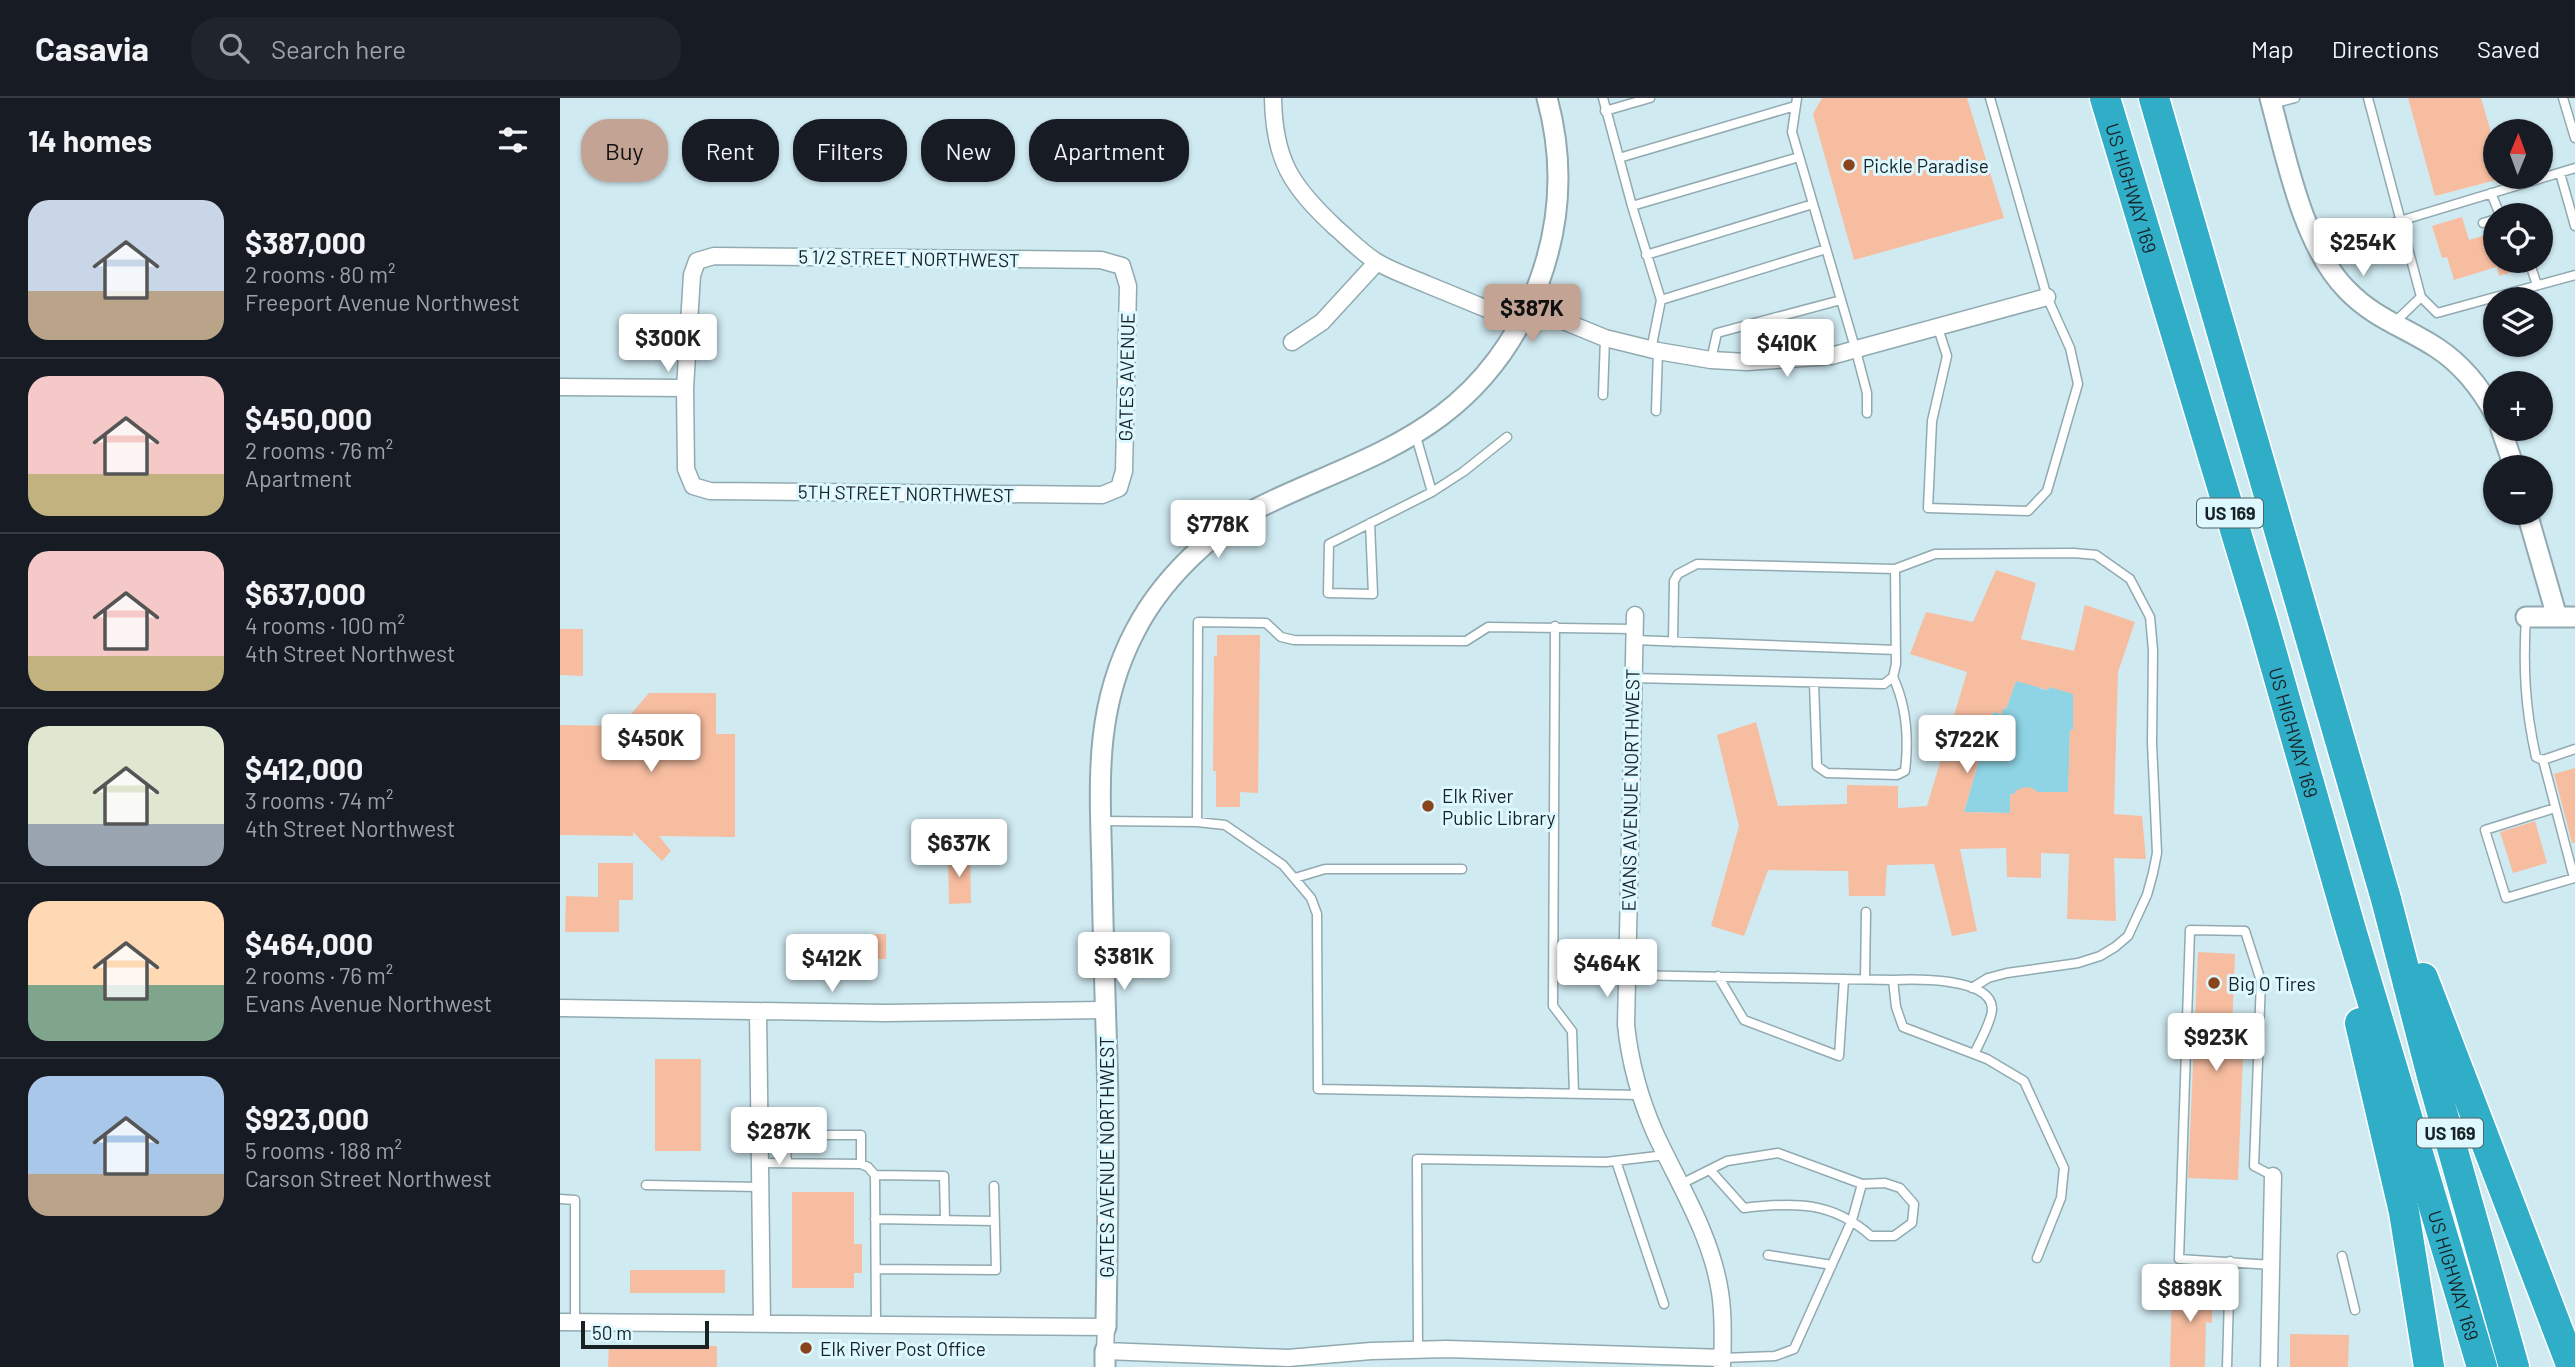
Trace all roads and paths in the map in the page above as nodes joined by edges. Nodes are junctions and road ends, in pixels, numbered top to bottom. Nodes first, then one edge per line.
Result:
1 (1273, 98) edge
2 (1547, 98) edge
3 (1602, 98) edge
4 (1650, 98) edge
5 (1990, 98) edge
6 (2105, 98) edge
7 (2154, 98) edge
8 (2295, 98) edge
9 (2368, 98) edge
10 (2563, 98) edge
11 (2271, 101) edge
12 (1796, 102) edge
13 (1605, 111) junction
14 (2575, 138) edge
15 (1799, 157) junction
16 (1619, 158) junction
17 (2575, 168) edge
18 (2560, 173) junction
19 (2491, 193) junction
20 (2495, 203) edge
21 (1813, 204) junction
22 (1632, 206) junction
23 (2401, 219) junction
24 (2575, 226) edge
25 (2317, 246) junction
26 (1826, 249) junction
27 (1646, 255) junction
28 (1377, 262) junction
29 (1122, 266) joint
30 (2533, 273) edge
31 (2575, 275) edge
32 (2537, 285) junction
33 (2047, 297) junction
34 (2421, 297) junction
35 (1661, 300) junction
36 (1841, 300) junction
37 (1525, 315) junction
38 (2392, 325) junction
39 (1938, 328) junction
40 (1605, 338) junction
41 (1292, 342) dead end
42 (1654, 350) junction
43 (1856, 351) junction
44 (1711, 360) junction
45 (560, 387) edge
46 (685, 387) junction
47 (1603, 395) dead end
48 (2483, 396) edge
49 (1656, 411) dead end
50 (1867, 413) dead end
51 (1415, 433) junction
52 (1507, 437) dead end
53 (1119, 488) joint
54 (1432, 492) junction
55 (1370, 523) junction
56 (2532, 525) edge
57 (1895, 569) junction
58 (2526, 617) joint
59 (2566, 617) edge
60 (1555, 626) junction
61 (1634, 628) junction
62 (1673, 642) junction
63 (1896, 650) junction
64 (1893, 677) junction
65 (1633, 678) junction
66 (1814, 683) junction
67 (2575, 749) edge
68 (2543, 760) junction
69 (2555, 808) junction
70 (1101, 821) junction
71 (1197, 822) junction
72 (1462, 869) dead end
73 (1295, 878) junction
74 (2574, 878) edge
75 (2386, 899) junction
76 (1866, 912) dead end
77 (2351, 930) junction
78 (1626, 975) junction
79 (1718, 976) junction
80 (1844, 979) junction
81 (1865, 979) junction
82 (1892, 980) junction
83 (1972, 988) junction
84 (560, 1008) edge
85 (1104, 1010) junction
86 (758, 1012) junction
87 (1974, 1054) junction
88 (1574, 1094) junction
89 (1641, 1095) junction
90 (1666, 1155) junction
91 (1616, 1161) junction
92 (761, 1163) junction
93 (787, 1163) junction
94 (861, 1164) junction
95 (1710, 1170) junction
96 (875, 1175) junction
97 (2273, 1176) joint
98 (1681, 1184) junction
99 (1862, 1184) junction
100 (646, 1185) dead end
101 (994, 1186) dead end
102 (761, 1187) junction
103 (560, 1199) edge
104 (875, 1219) junction
105 (945, 1220) junction
106 (1852, 1220) junction
107 (995, 1221) junction
108 (1768, 1255) dead end
109 (2342, 1256) dead end
110 (2037, 1258) dead end
111 (2230, 1261) junction
112 (1832, 1265) junction
113 (2272, 1265) junction
114 (876, 1269) junction
115 (1664, 1304) dead end
116 (2355, 1310) dead end
117 (568, 1322) edge
118 (762, 1323) junction
119 (876, 1324) junction
120 (1106, 1327) junction
121 (1418, 1350) junction
122 (1105, 1359) edge
123 (1723, 1362) edge
124 (2427, 1363) edge
125 (2227, 1367) edge
126 (2269, 1367) edge
127 (2482, 1367) edge
128 (2514, 1367) edge
129 (2572, 1367) edge

1 - 28 street
2 - 37 street, GATES AVENUE NORTHWEST
3 - 13 lane
4 - 13 lane
5 - 33 lane
6 - 77 highway, US HIGHWAY 169 / US 169
7 - 75 highway, US HIGHWAY 169 / US 169
8 - 11 lane
9 - 23 lane
10 - 14 lane
11 - 25 street
12 - 15 lane
12 - 16 lane
13 - 16 lane
15 - 21 lane
15 - 22 lane
16 - 22 lane
17 - 18 lane
18 - 19 lane
18 - 24 lane
19 - 20 lane
19 - 23 lane
21 - 26 lane
21 - 27 lane
22 - 27 lane
23 - 25 lane
23 - 34 lane
25 - 38 street
26 - 35 lane
26 - 36 lane
27 - 35 lane
28 - 37 street
28 - 41 street
29 - 46 street, 5 1/2 STREET NORTHWEST
29 - 53 street, GATES AVENUE
30 - 32 lane
31 - 32 lane
32 - 34 lane
33 - 39 street
33 - 39 lane
34 - 38 lane
35 - 42 lane
36 - 43 lane
36 - 44 lane
37 - 40 street
37 - 51 street, GATES AVENUE NORTHWEST
38 - 48 street
39 - 43 street
40 - 42 street
40 - 47 lane
42 - 44 street
42 - 49 lane
43 - 44 street
43 - 50 lane
45 - 46 street
46 - 53 street, 5TH STREET NORTHWEST
51 - 54 lane
51 - 70 street, GATES AVENUE NORTHWEST
52 - 54 lane
54 - 55 lane
55 - 55 lane
56 - 59 street
57 - 62 lane
57 - 63 lane
57 - 83 lane
58 - 59 street
58 - 68 lane
60 - 61 lane
60 - 71 lane
60 - 88 lane
61 - 62 lane
61 - 65 street, EVANS AVENUE NORTHWEST
62 - 63 lane
63 - 64 lane
64 - 66 lane
64 - 66 lane
65 - 66 lane
65 - 78 street, EVANS AVENUE NORTHWEST
67 - 68 lane
68 - 69 lane
69 - 74 lane
69 - 74 lane
70 - 71 lane
70 - 85 street, GATES AVENUE NORTHWEST
71 - 73 lane
72 - 73 lane
73 - 88 lane
75 - 128 highway, US HIGHWAY 169 / US 169
75 - 129 highway
76 - 81 lane
77 - 124 highway
77 - 127 highway, US HIGHWAY 169 / US 169
78 - 79 lane
78 - 89 street, EVANS AVENUE NORTHWEST
79 - 80 lane
79 - 80 lane
80 - 81 lane
81 - 82 lane
82 - 83 lane
82 - 87 lane
83 - 87 lane
84 - 86 street
85 - 86 street
85 - 120 street, GATES AVENUE NORTHWEST
86 - 92 street
87 - 110 lane
88 - 89 lane
89 - 90 street, EVANS AVENUE NORTHWEST
90 - 91 lane
90 - 98 street, EVANS AVENUE NORTHWEST
91 - 115 lane
91 - 121 lane
92 - 93 lane
92 - 102 street
93 - 94 lane
93 - 94 lane
94 - 96 lane
95 - 98 lane
95 - 99 lane
95 - 106 lane
96 - 104 lane
96 - 105 lane
97 - 111 lane
97 - 113 street
98 - 123 street, EVANS AVENUE NORTHWEST
99 - 106 lane
99 - 106 lane
100 - 102 lane
101 - 107 lane
102 - 118 street
103 - 117 lane
104 - 105 lane
104 - 114 lane
105 - 107 lane
106 - 112 lane
107 - 114 lane
108 - 112 lane
109 - 116 lane
111 - 113 lane
111 - 125 lane
112 - 123 lane
113 - 126 street
114 - 119 lane
117 - 118 street
118 - 119 street
119 - 120 street
120 - 122 street
121 - 122 street
121 - 123 street

